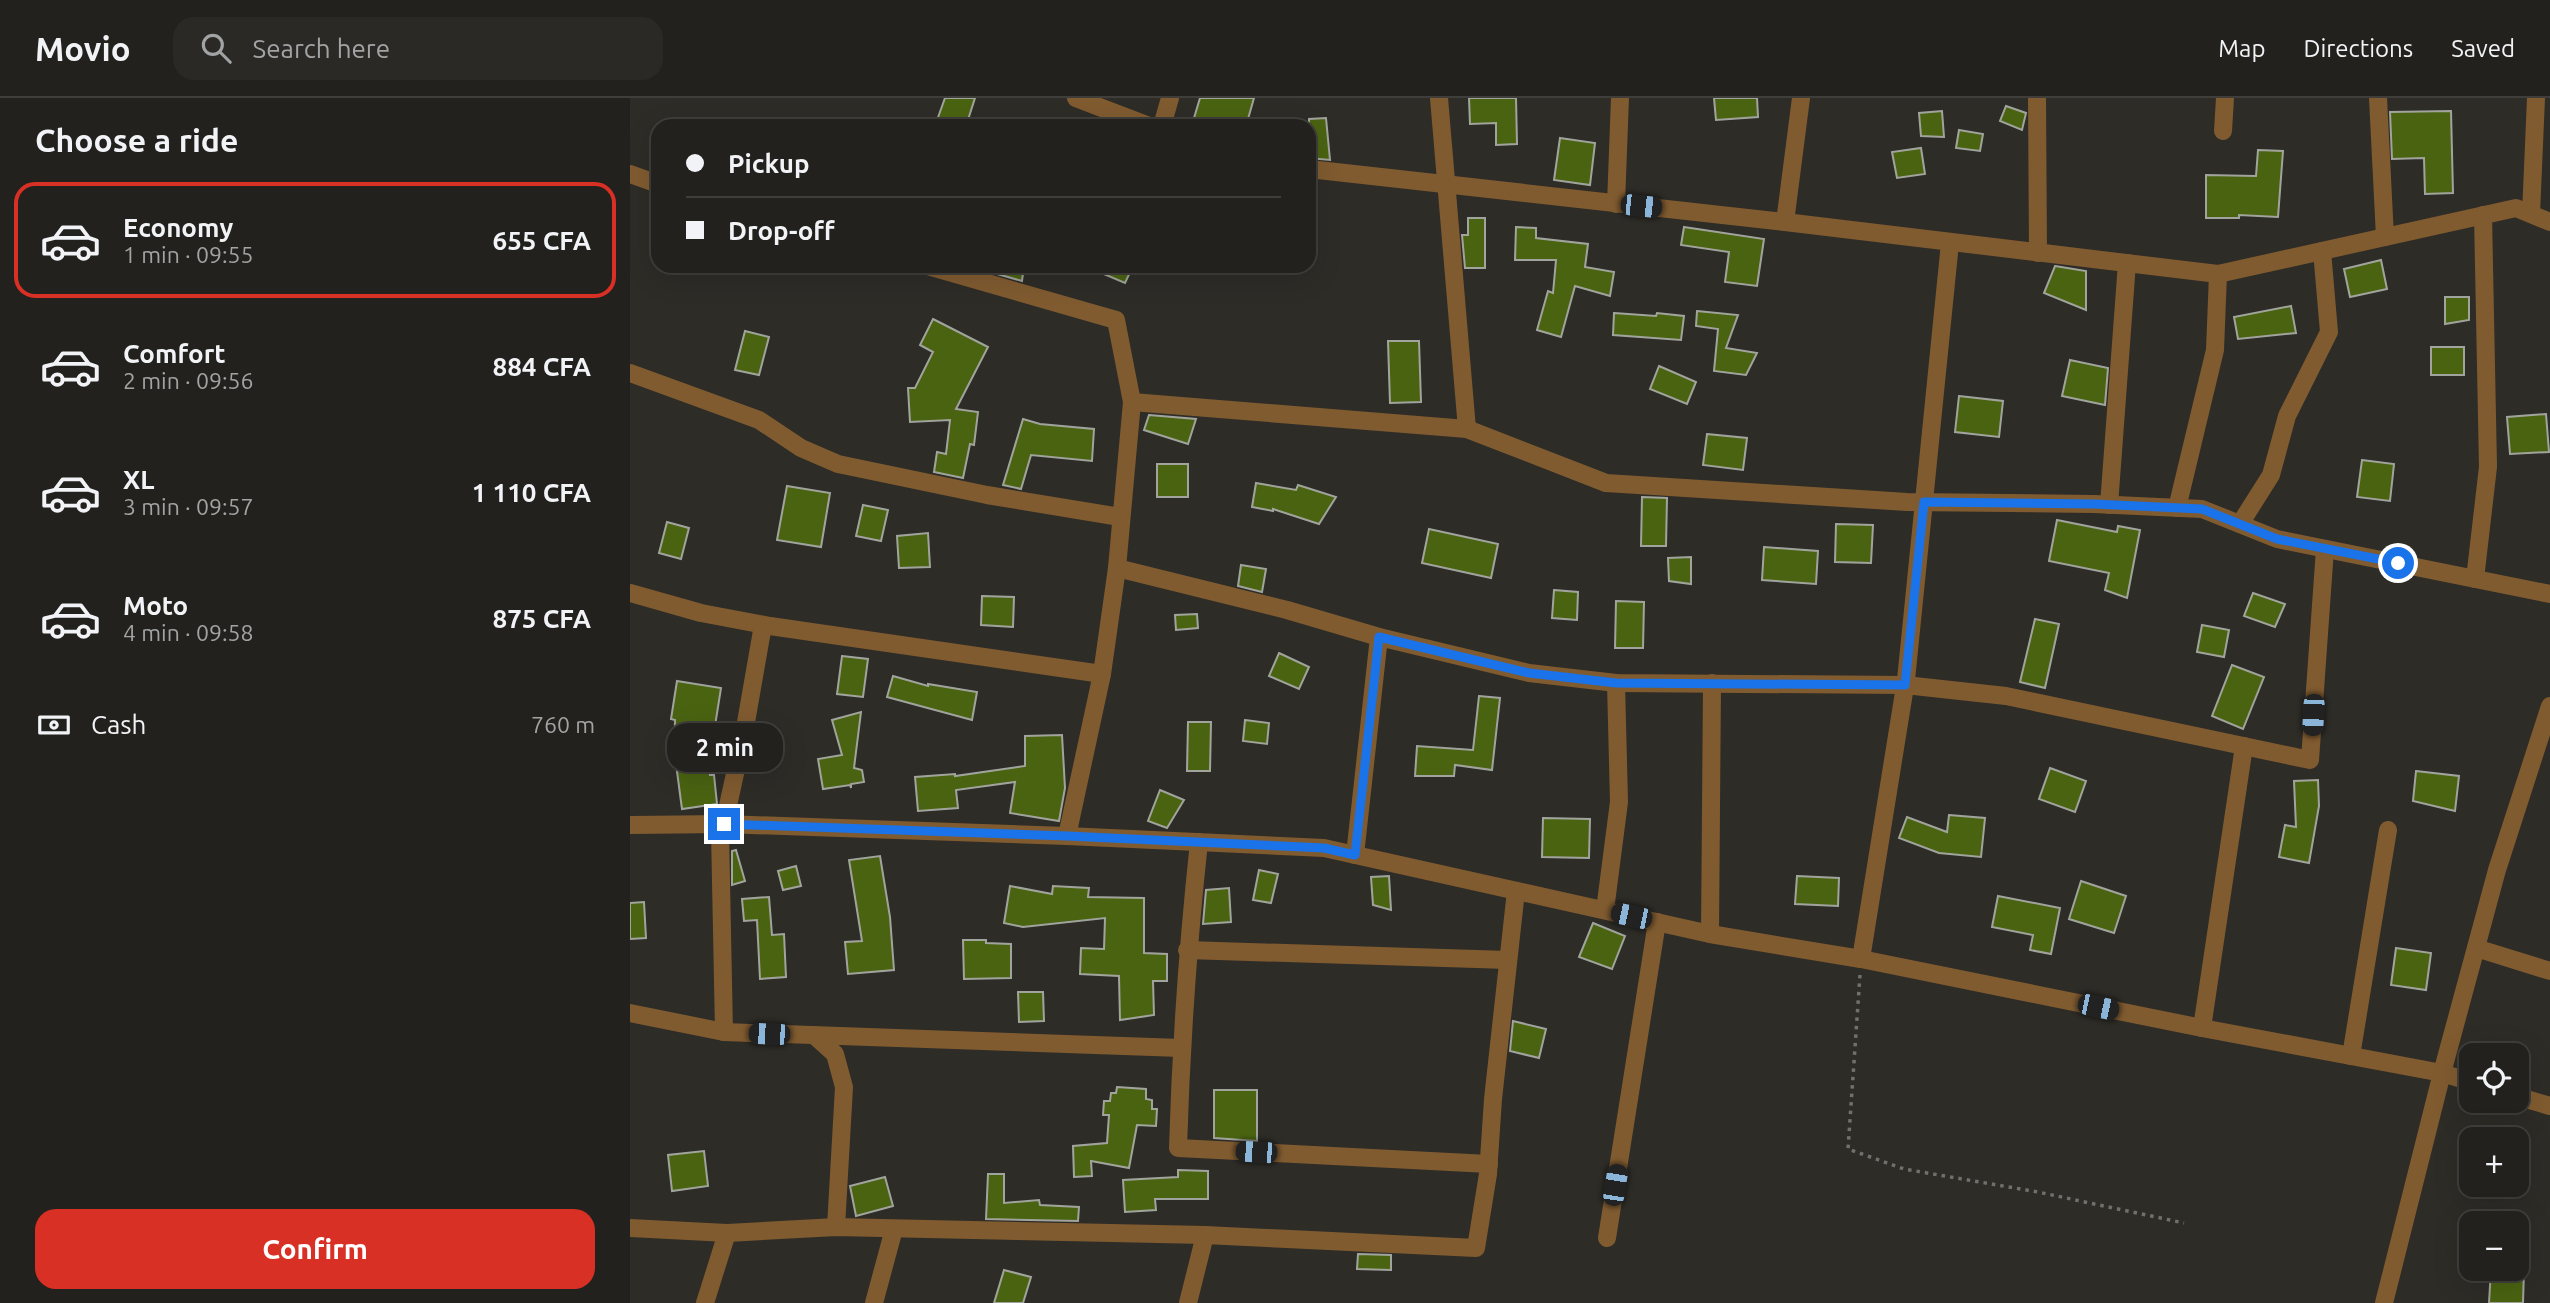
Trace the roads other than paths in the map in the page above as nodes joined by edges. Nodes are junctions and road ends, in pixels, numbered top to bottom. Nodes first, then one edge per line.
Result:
1 (1076, 98) edge
2 (1170, 98) edge
3 (1439, 98) edge
4 (1620, 98) edge
5 (1801, 98) edge
6 (2037, 98) edge
7 (2225, 98) edge
8 (2378, 98) edge
9 (2536, 98) edge
10 (1131, 119) edge
11 (1164, 119) edge
12 (2223, 131) dead end
13 (1316, 170) edge
14 (630, 174) edge
15 (651, 182) edge
16 (1448, 184) junction
17 (1616, 204) junction
18 (2531, 214) junction
19 (2483, 215) junction
20 (1785, 222) junction
21 (2550, 222) edge
22 (2385, 237) junction
23 (1950, 243) junction
24 (2322, 251) junction
25 (2038, 253) junction
26 (2127, 263) junction
27 (952, 273) edge
28 (2218, 274) junction
29 (630, 373) edge
30 (1132, 402) junction
31 (1466, 429) junction
32 (1924, 502) junction
33 (2109, 505) junction
34 (2177, 508) junction
35 (1120, 517) junction
36 (2240, 524) junction
37 (2325, 549) junction
38 (1117, 568) junction
39 (2475, 579) junction
40 (630, 593) edge
41 (2550, 594) edge
42 (762, 625) junction
43 (1379, 637) junction
44 (1102, 674) junction
45 (1616, 683) junction
46 (1712, 683) junction
47 (1905, 685) junction
48 (2550, 706) edge
49 (2244, 746) junction
50 (724, 824) junction
51 (630, 825) edge
52 (2388, 830) dead end
53 (1067, 836) junction
54 (1199, 842) junction
55 (1355, 855) junction
56 (1516, 891) junction
57 (1605, 910) junction
58 (1657, 922) junction
59 (1710, 934) junction
60 (2476, 948) junction
61 (1187, 950) junction
62 (1861, 959) junction
63 (1508, 960) junction
64 (2550, 971) edge
65 (630, 1013) edge
66 (2202, 1028) junction
67 (724, 1032) junction
68 (814, 1035) junction
69 (1181, 1048) junction
70 (2351, 1056) junction
71 (2442, 1073) junction
72 (2459, 1078) edge
73 (2529, 1100) edge
74 (2550, 1106) edge
75 (1489, 1164) junction
76 (836, 1227) junction
77 (630, 1228) edge
78 (894, 1229) junction
79 (727, 1233) junction
80 (1205, 1235) junction
81 (1607, 1238) dead end
82 (705, 1303) edge
83 (873, 1303) edge
84 (1188, 1303) edge
85 (2384, 1303) edge

1 - 10 street
2 - 11 street
3 - 16 street
4 - 17 street
5 - 20 street
6 - 25 street
7 - 12 street
8 - 22 street
9 - 18 street
13 - 16 street
14 - 15 street
16 - 17 street
16 - 31 street
17 - 20 street
18 - 19 street
18 - 21 street
19 - 22 street
19 - 39 street
20 - 23 street
22 - 24 street
23 - 25 street
23 - 32 street
24 - 28 street
24 - 36 street
25 - 26 street
26 - 28 street
26 - 33 street
27 - 30 street
28 - 34 street
29 - 35 street
30 - 31 street
30 - 35 street
31 - 32 street
32 - 33 street
32 - 47 street
33 - 34 street
34 - 36 street
35 - 38 street
36 - 37 street
37 - 39 street
37 - 49 street
38 - 43 street
38 - 44 street
39 - 41 street
40 - 42 street
42 - 44 street
42 - 50 street
43 - 45 street
43 - 55 street
44 - 53 street
45 - 46 street
45 - 57 street
46 - 47 street
46 - 59 street
47 - 49 street
47 - 62 street
48 - 60 street
49 - 66 street
50 - 51 street
50 - 53 street
50 - 67 street
52 - 70 street
53 - 54 street
54 - 55 street
54 - 61 street
55 - 56 street
56 - 57 street
56 - 63 street
57 - 58 street
58 - 59 street
58 - 81 street
59 - 62 street
60 - 64 street
60 - 71 street
61 - 63 street
61 - 69 street
62 - 66 street
63 - 75 street
65 - 67 street
66 - 70 street
67 - 68 street
68 - 69 street
68 - 76 street
69 - 75 street
70 - 71 street
71 - 72 street
71 - 85 street
73 - 74 street
75 - 80 street
76 - 78 street
76 - 79 street
77 - 79 street
78 - 80 street
78 - 83 street
79 - 82 street
80 - 84 street

